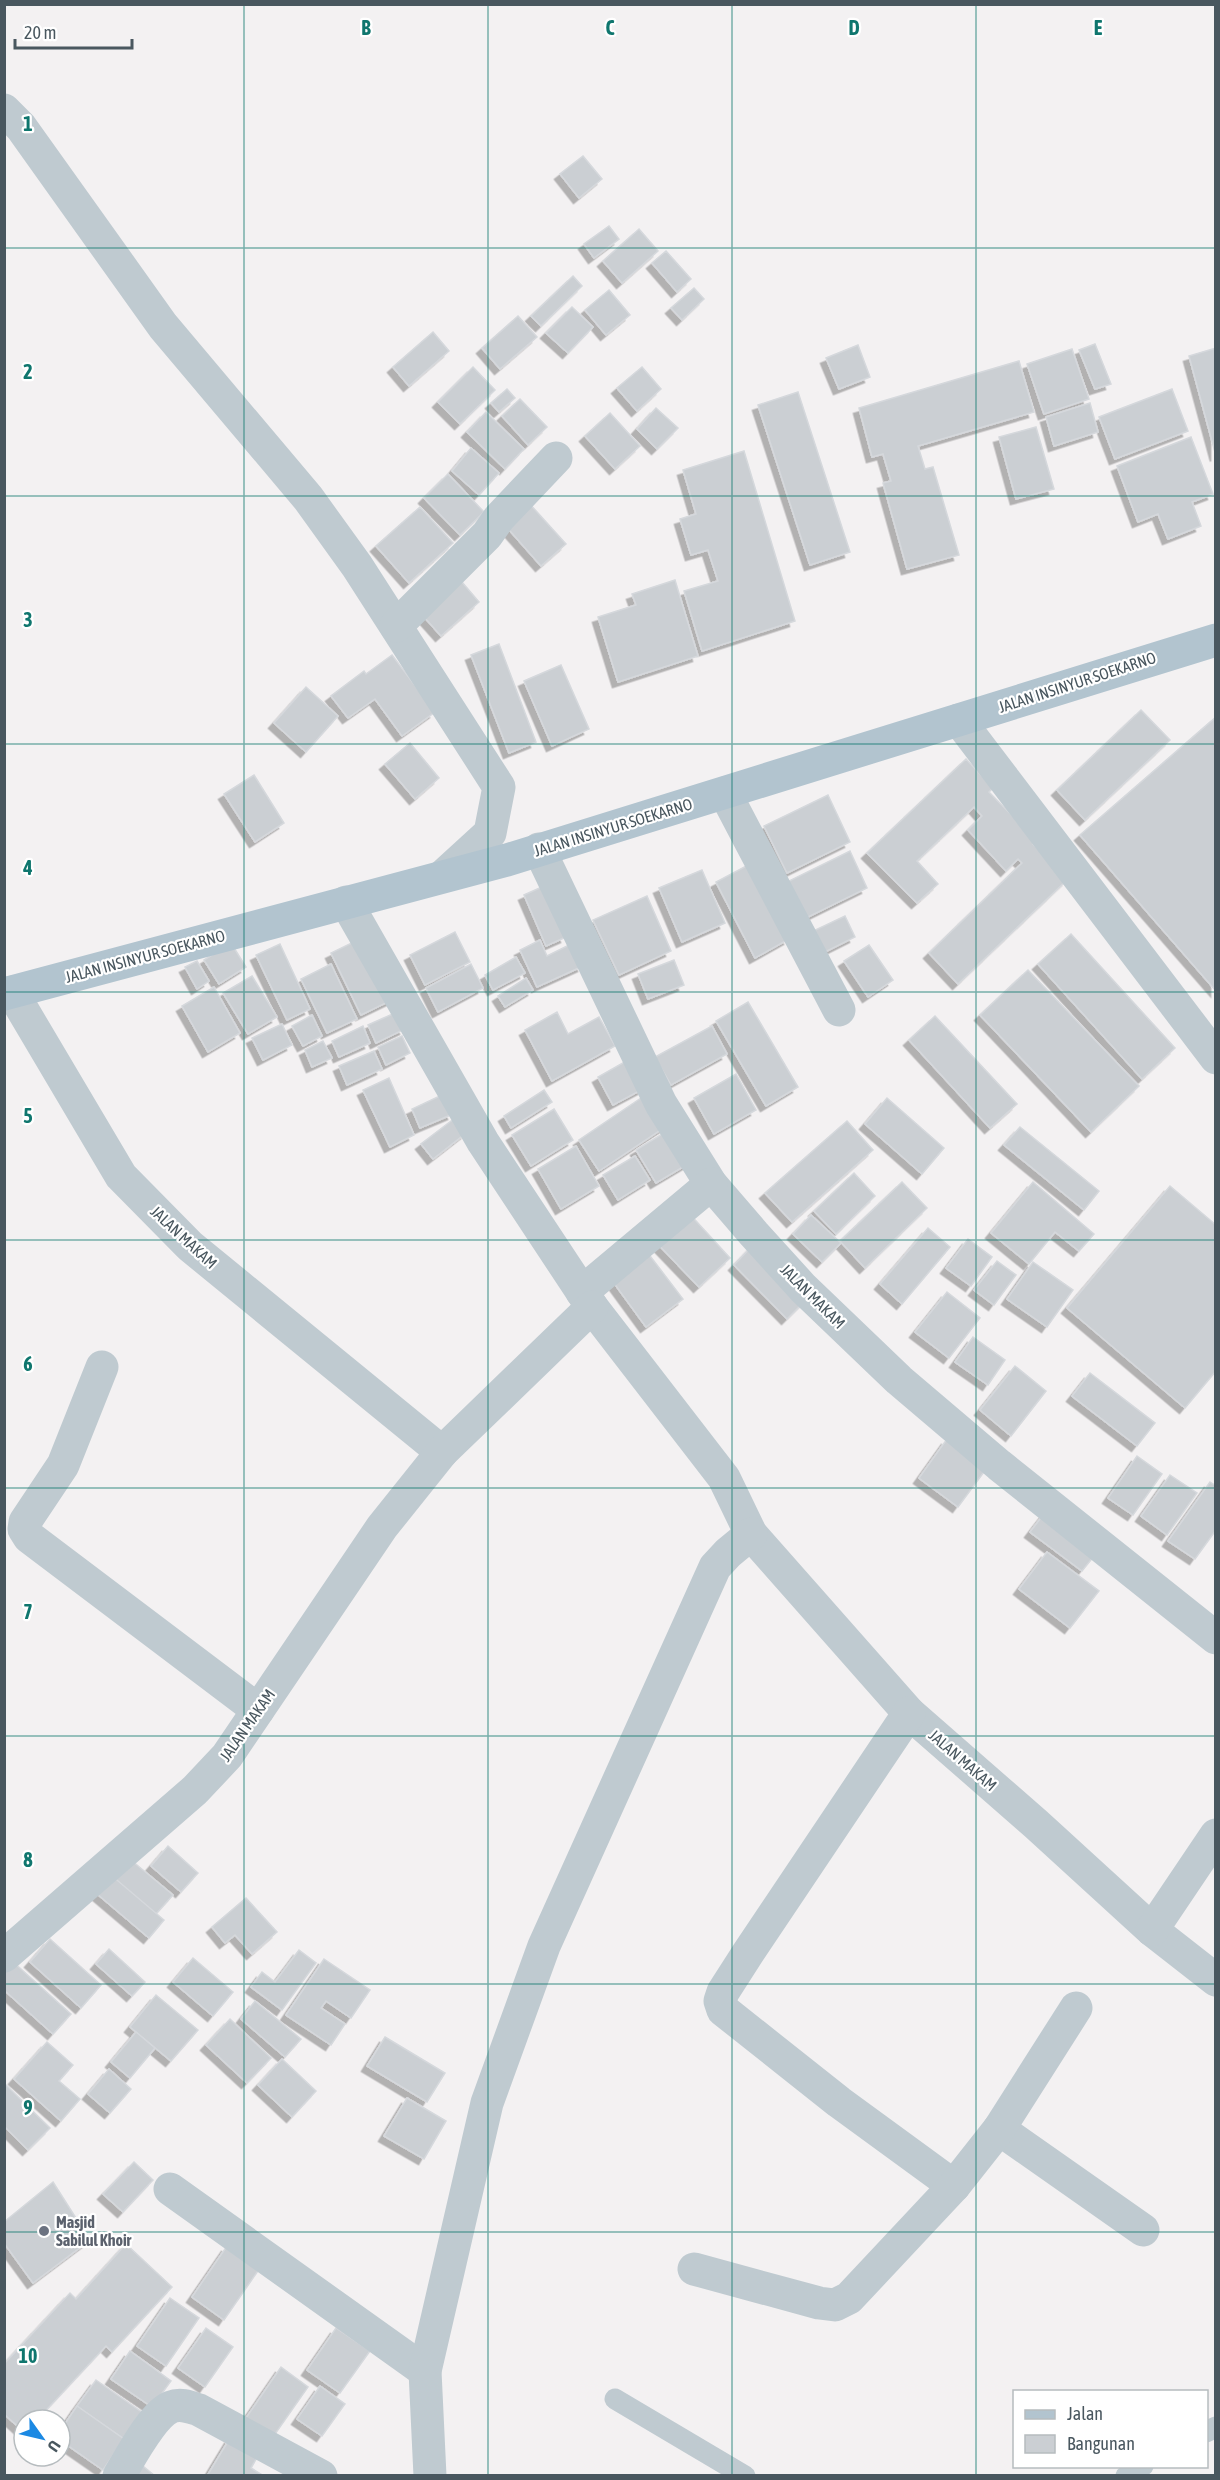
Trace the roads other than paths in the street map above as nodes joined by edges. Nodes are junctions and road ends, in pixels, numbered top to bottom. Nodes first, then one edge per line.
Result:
1 (4, 110) edge
2 (556, 458) dead end
3 (396, 626) junction
4 (1215, 640) edge
5 (960, 720) junction
6 (725, 793) junction
7 (539, 849) junction
8 (443, 876) junction
9 (346, 902) junction
10 (8, 993) edge
11 (839, 1010) dead end
12 (1215, 1058) edge
13 (711, 1184) junction
14 (587, 1300) junction
15 (102, 1367) dead end
16 (442, 1452) junction
17 (751, 1534) junction
18 (1215, 1638) edge
19 (258, 1710) junction
20 (909, 1713) junction
21 (1215, 1834) edge
22 (1152, 1930) junction
23 (4, 1956) edge
24 (1215, 1980) edge
25 (1076, 2008) dead end
26 (999, 2128) junction
27 (954, 2186) junction
28 (170, 2189) dead end
29 (1143, 2230) dead end
30 (694, 2269) dead end
31 (425, 2371) junction
32 (615, 2399) dead end
33 (119, 2475) edge
34 (321, 2475) edge
35 (429, 2475) edge
36 (745, 2475) edge

1 - 3 street
2 - 3 street
3 - 8 street
4 - 5 main road, JALAN INSINYUR SOEKARNO
5 - 6 main road, JALAN INSINYUR SOEKARNO
5 - 12 street
6 - 7 main road, JALAN INSINYUR SOEKARNO
6 - 11 street
7 - 8 main road, JALAN INSINYUR SOEKARNO
7 - 13 street, JALAN MAKAM
8 - 9 main road, JALAN INSINYUR SOEKARNO
9 - 10 main road, JALAN INSINYUR SOEKARNO
9 - 14 street, JALAN MAKAM
10 - 16 street, JALAN MAKAM
13 - 14 street
13 - 18 street, JALAN MAKAM
14 - 16 street, JALAN MAKAM
14 - 17 street, JALAN MAKAM
15 - 19 street
16 - 19 street, JALAN MAKAM
17 - 20 street, JALAN MAKAM
17 - 31 street
19 - 23 street, JALAN MAKAM
20 - 22 street, JALAN MAKAM
20 - 27 street
21 - 22 street
22 - 24 street, JALAN MAKAM
25 - 26 street
26 - 27 street
26 - 29 street
27 - 30 street
28 - 31 street
31 - 35 street
32 - 36 lane
33 - 34 street

